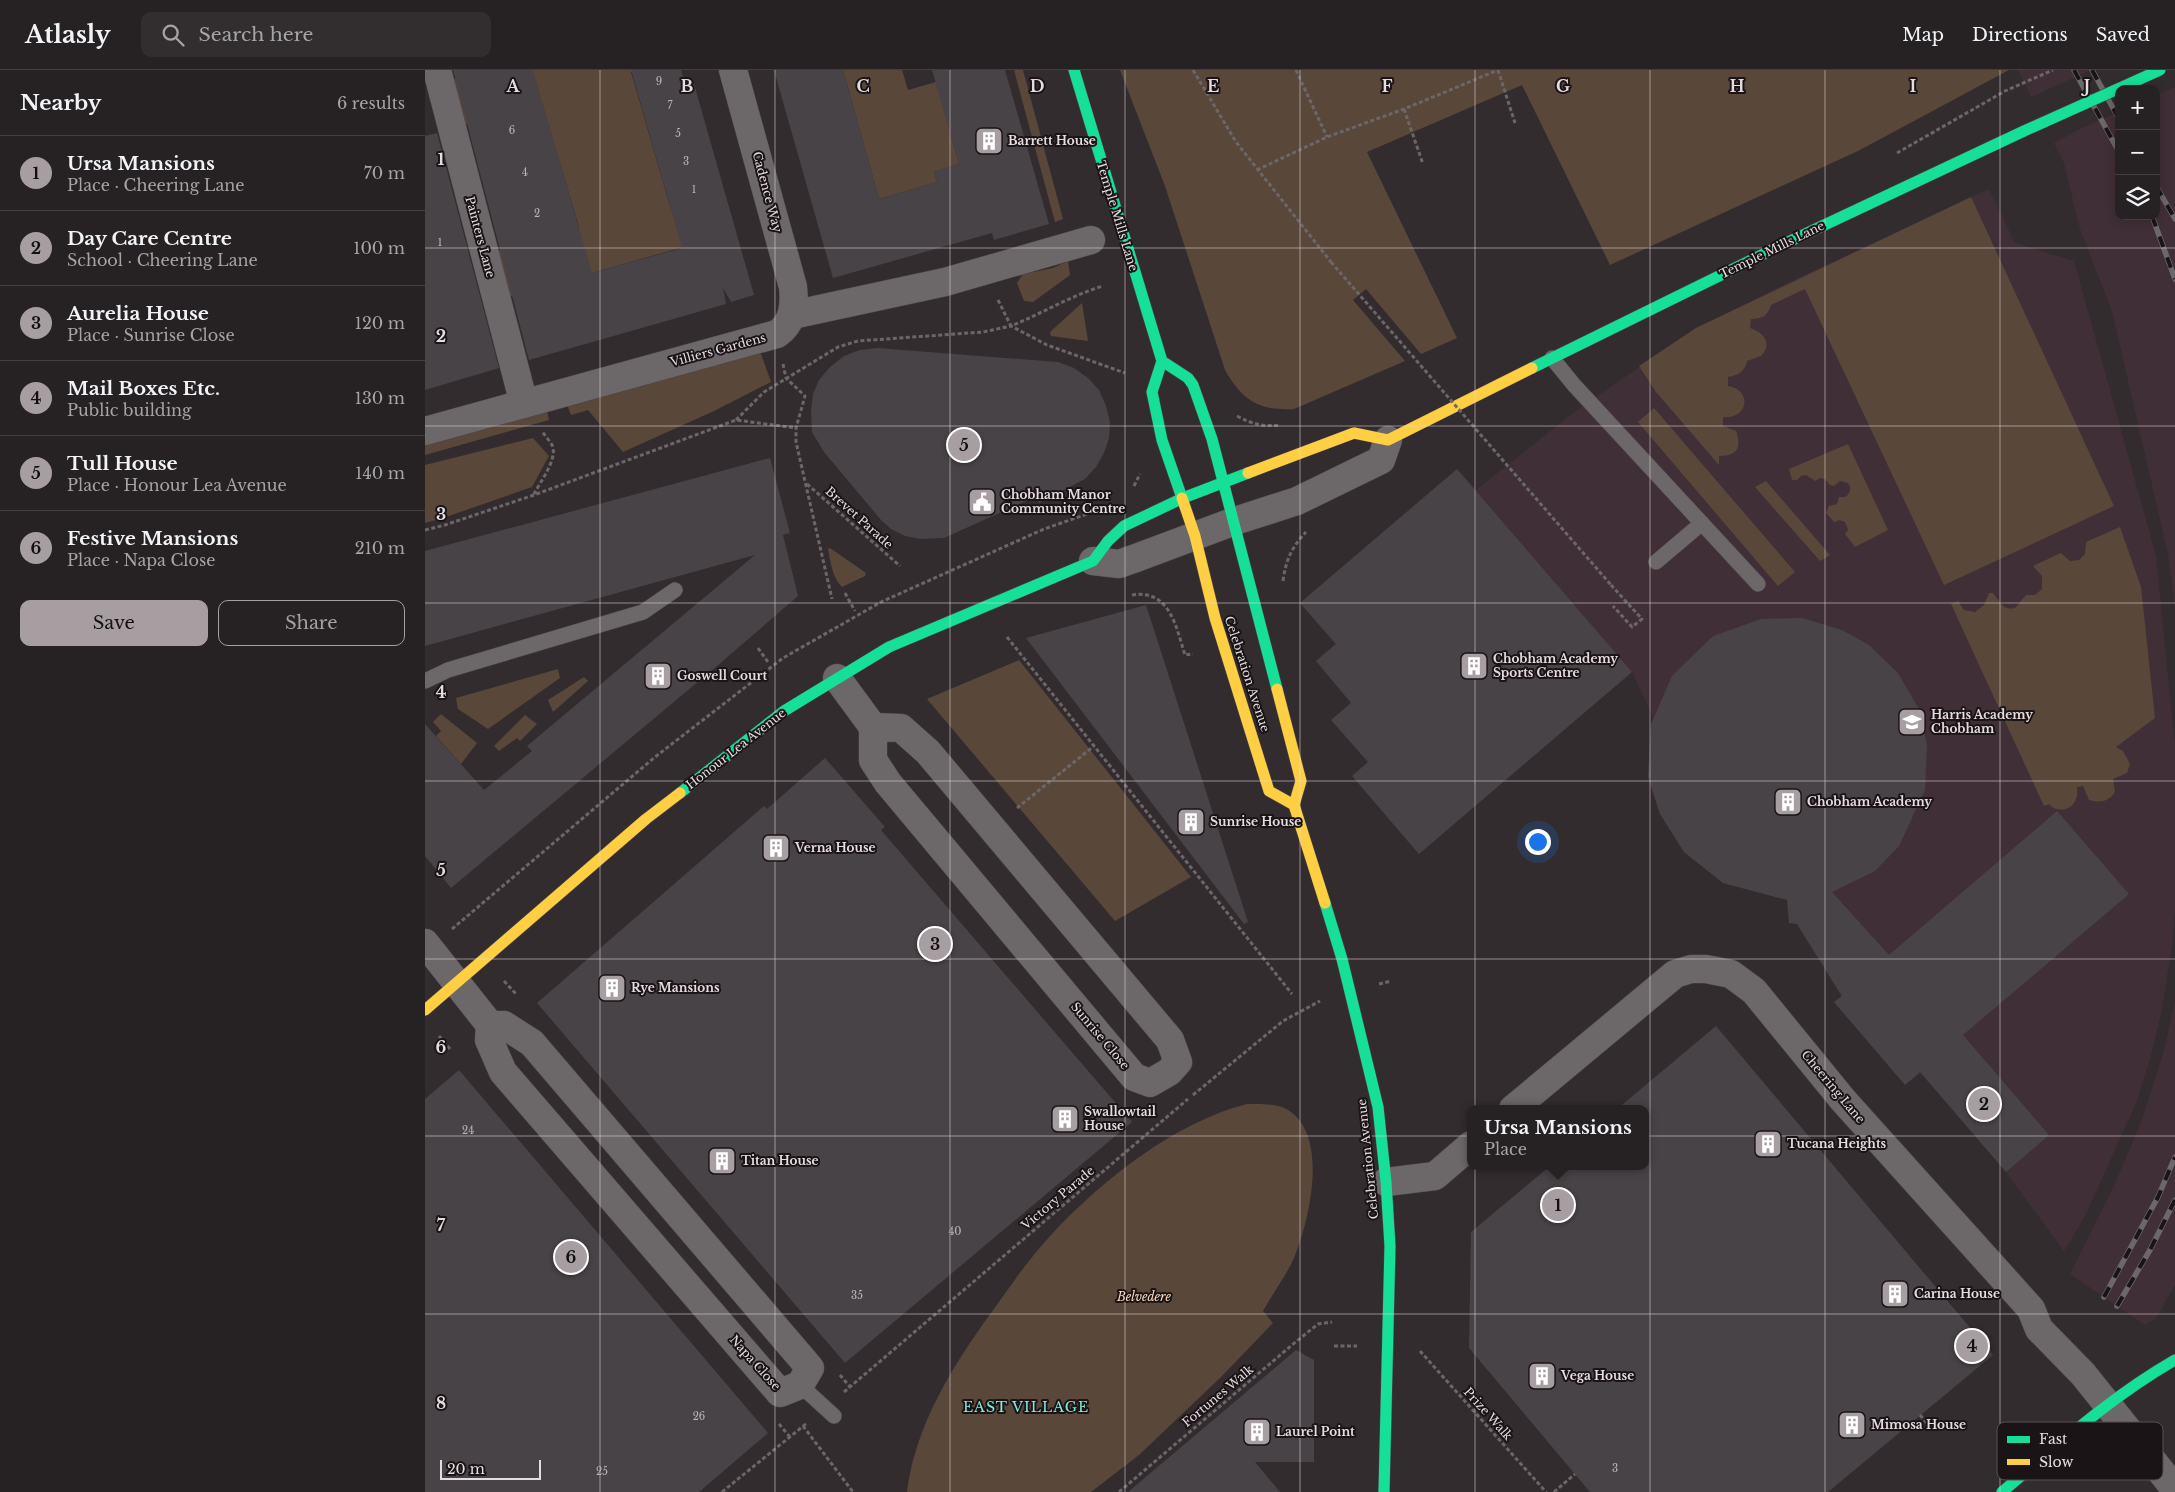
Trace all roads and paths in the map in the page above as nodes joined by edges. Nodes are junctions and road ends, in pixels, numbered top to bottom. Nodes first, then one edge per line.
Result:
1 (437, 70) edge
2 (733, 70) edge
3 (1074, 70) edge
4 (1193, 70) edge
5 (1296, 70) edge
6 (1498, 70) edge
7 (2053, 70) edge
8 (2160, 70) edge
9 (2005, 91) dead end
10 (1404, 109) junction
11 (1515, 123) dead end
12 (1327, 137) junction
13 (1423, 164) dead end
14 (1257, 170) junction
15 (1091, 240) dead end
16 (1103, 286) dead end
17 (792, 315) junction
18 (1011, 326) junction
19 (1552, 358) junction
20 (1162, 361) junction
21 (783, 362) dead end
22 (1125, 372) dead end
23 (786, 378) junction
24 (524, 404) junction
25 (1234, 414) dead end
26 (736, 420) junction
27 (1266, 427) dead end
28 (540, 428) dead end
29 (796, 428) junction
30 (425, 431) edge
31 (1388, 440) junction
32 (1140, 467) dead end
33 (1224, 482) junction
34 (807, 483) junction
35 (1133, 489) dead end
36 (534, 495) junction
37 (1183, 498) junction
38 (1097, 509) dead end
39 (1235, 521) junction
40 (1702, 523) junction
41 (1045, 529) dead end
42 (425, 530) edge
43 (1309, 530) dead end
44 (1195, 536) junction
45 (1093, 560) junction
46 (1657, 562) dead end
47 (900, 566) dead end
48 (1758, 584) dead end
49 (1282, 586) dead end
50 (675, 590) dead end
51 (845, 592) dead end
52 (1127, 596) dead end
53 (832, 599) dead end
54 (1613, 606) dead end
55 (855, 610) dead end
56 (1007, 637) dead end
57 (758, 648) dead end
58 (1185, 655) dead end
59 (768, 662) dead end
60 (837, 678) junction
61 (425, 681) edge
62 (873, 727) junction
63 (1094, 746) junction
64 (1026, 801) dead end
65 (1294, 805) junction
66 (425, 943) edge
67 (503, 981) dead end
68 (1391, 981) dead end
69 (458, 983) junction
70 (1375, 985) dead end
71 (1292, 994) dead end
72 (517, 995) dead end
73 (1322, 1000) dead end
74 (425, 1010) edge
75 (490, 1025) junction
76 (1518, 1105) edge
77 (1467, 1148) edge
78 (1386, 1182) junction
79 (1333, 1322) dead end
80 (1333, 1346) dead end
81 (1365, 1346) dead end
82 (1416, 1347) dead end
83 (1276, 1353) dead end
84 (1277, 1358) junction
85 (2175, 1360) edge
86 (836, 1371) dead end
87 (800, 1385) junction
88 (850, 1387) junction
89 (2107, 1404) junction
90 (830, 1412) junction
91 (1920, 1415) dead end
92 (2086, 1422) edge
93 (2121, 1422) edge
94 (779, 1423) dead end
95 (803, 1426) junction
96 (1931, 1428) dead end
97 (790, 1437) junction
98 (1575, 1474) dead end
99 (2163, 1474) edge
100 (2016, 1480) edge
101 (2175, 1489) edge
102 (722, 1492) edge
103 (853, 1492) edge
104 (1119, 1492) edge
105 (1384, 1492) edge
106 (1546, 1492) edge
107 (1554, 1492) edge
108 (2002, 1492) edge

1 - 24 street, Painters Lane
2 - 17 street, Cadence Way
3 - 20 street, Temple Mills Lane
4 - 14 path
5 - 12 path
6 - 10 path
6 - 11 path
7 - 9 path
8 - 19 street, Temple Mills Lane, bridge
10 - 12 path
10 - 13 path
12 - 14 path
14 - 54 path, bridge
15 - 17 street
16 - 18 path
17 - 24 street, Villiers Gardens
18 - 22 path
18 - 23 path
19 - 31 street, Temple Mills Lane
19 - 40 lane
20 - 33 street
20 - 37 street
21 - 23 path
23 - 26 path
23 - 29 path, Brevet Parade
24 - 30 street, Villiers Gardens
25 - 27 path
26 - 29 path
26 - 36 path
28 - 36 path
29 - 34 path, Brevet Parade
31 - 33 street
31 - 39 street
32 - 35 path
33 - 37 street
33 - 39 street
34 - 47 path, Brevet Parade
34 - 53 path, Brevet Parade
36 - 42 path
37 - 44 street
37 - 45 street, Honour Lea Avenue
38 - 41 path
39 - 44 street
39 - 65 street, Celebration Avenue
40 - 46 lane
40 - 48 lane
43 - 49 path
44 - 45 street
44 - 65 street, Celebration Avenue
45 - 60 street, Honour Lea Avenue
50 - 61 lane
51 - 55 path
52 - 58 path
56 - 63 path
57 - 59 path
60 - 62 street
60 - 69 street, Honour Lea Avenue
62 - 62 street, Sunrise Close
63 - 64 path
63 - 71 path
65 - 78 street, Celebration Avenue
66 - 69 street
67 - 72 path
68 - 70 path
69 - 74 street, Honour Lea Avenue
69 - 75 street
73 - 88 path, Victory Parade
75 - 87 street, Napa Close
75 - 87 street, Napa Close
76 - 89 street, Cheering Lane
77 - 78 street
78 - 105 street, Celebration Avenue
79 - 84 path, Fortunes Walk
80 - 81 path
82 - 106 path, Prize Walk
83 - 84 path
84 - 104 path, Fortunes Walk
85 - 89 street
86 - 88 path
87 - 90 lane
88 - 90 path, Victory Parade
89 - 92 street
89 - 93 street, Cheering Lane
90 - 95 path, Victory Parade
91 - 96 path
94 - 97 path
95 - 97 path, Victory Parade
95 - 103 path
97 - 102 path, Victory Parade
98 - 107 path
99 - 101 street, Cheering Lane
100 - 108 street

